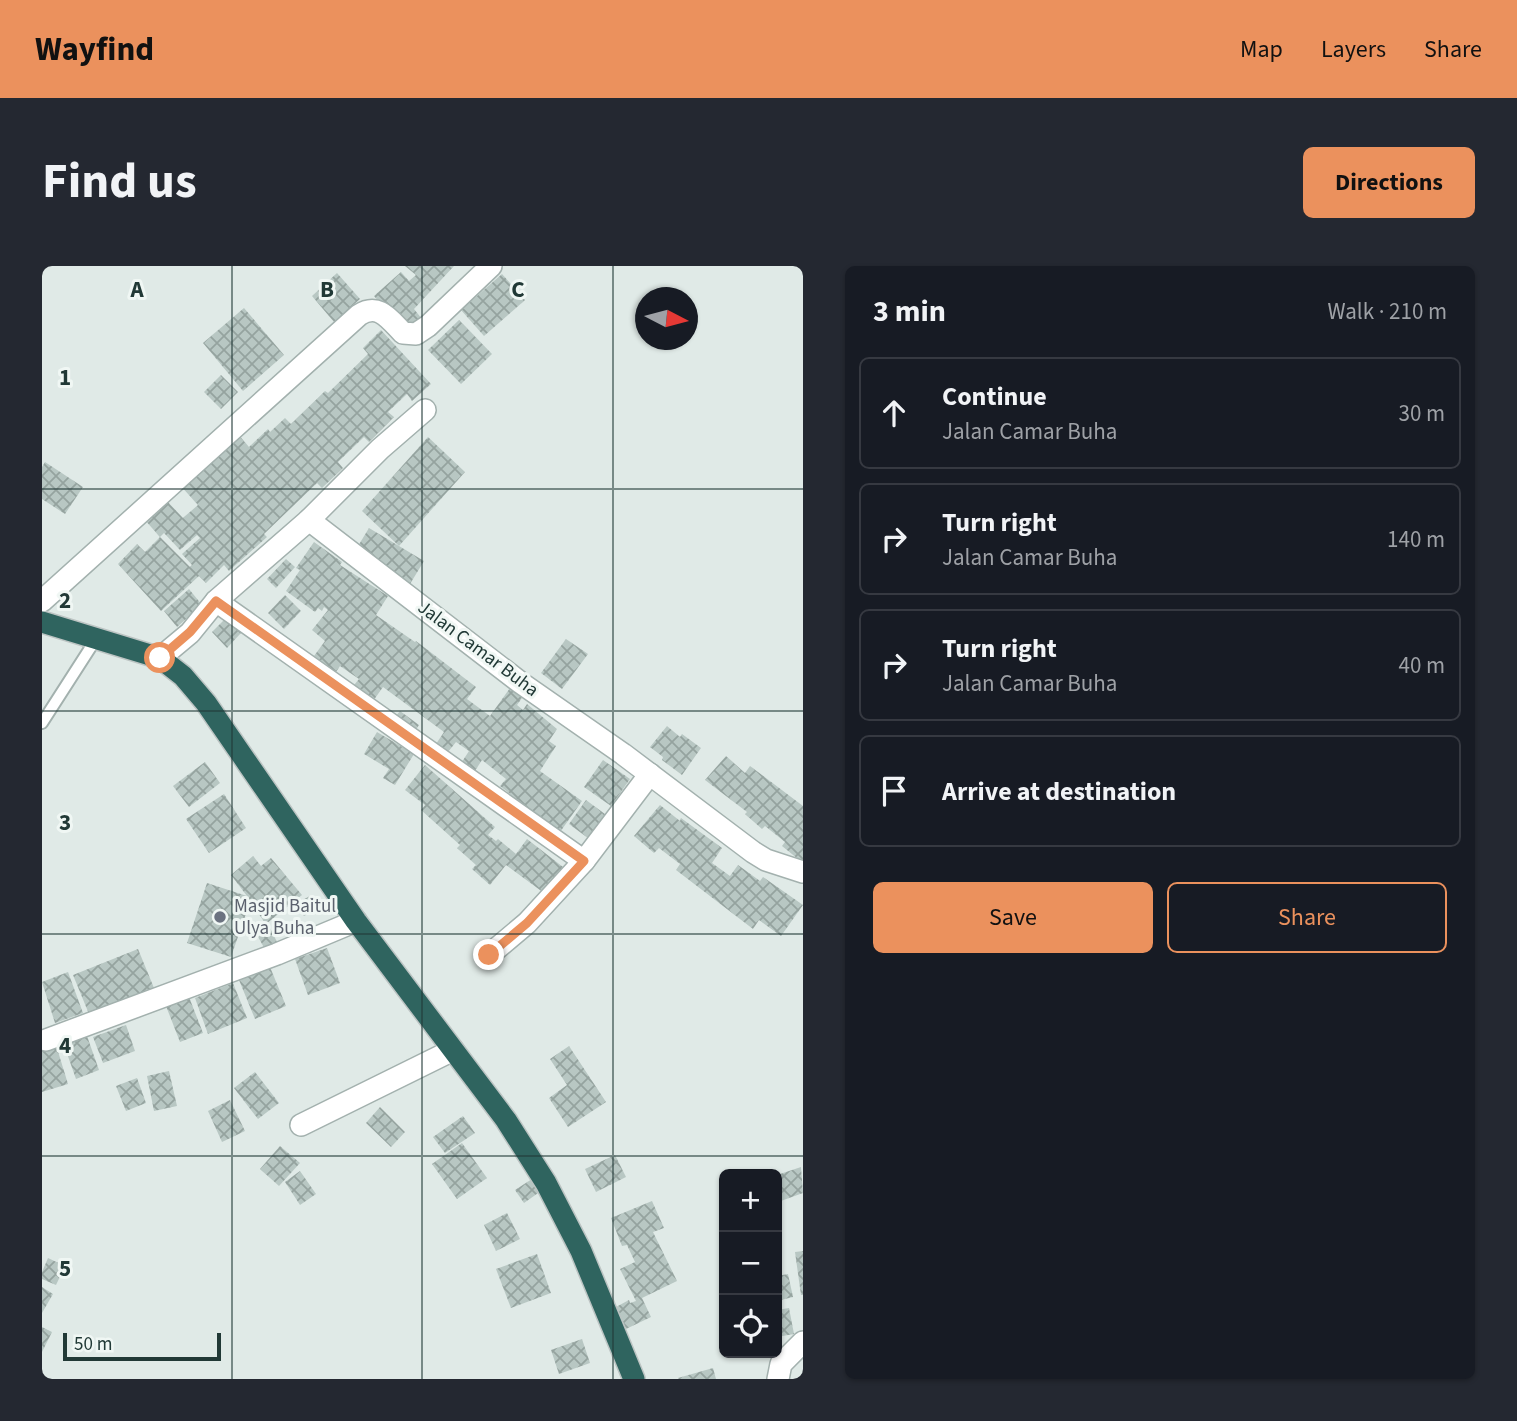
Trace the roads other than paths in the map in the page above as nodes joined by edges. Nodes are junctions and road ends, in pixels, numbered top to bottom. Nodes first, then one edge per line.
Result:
1 (491, 266) edge
2 (425, 410) dead end
3 (309, 520) junction
4 (42, 601) edge
5 (216, 601) junction
6 (42, 622) edge
7 (96, 639) junction
8 (160, 658) junction
9 (42, 723) edge
10 (650, 774) junction
11 (584, 861) junction
12 (803, 872) edge
13 (356, 920) junction
14 (489, 955) dead end
15 (46, 1040) dead end
16 (453, 1050) junction
17 (302, 1125) dead end
18 (803, 1342) edge
19 (634, 1379) edge
20 (778, 1379) edge

1 - 4 street
2 - 3 street
3 - 5 street
3 - 10 street, Jalan Camar Buha
5 - 8 street
5 - 11 street
6 - 7 highway
7 - 8 highway
7 - 9 lane
8 - 13 highway
10 - 11 street
10 - 12 street, Jalan Camar Buha
11 - 14 street
13 - 15 street
13 - 16 highway
16 - 17 street
16 - 19 highway
18 - 20 street

